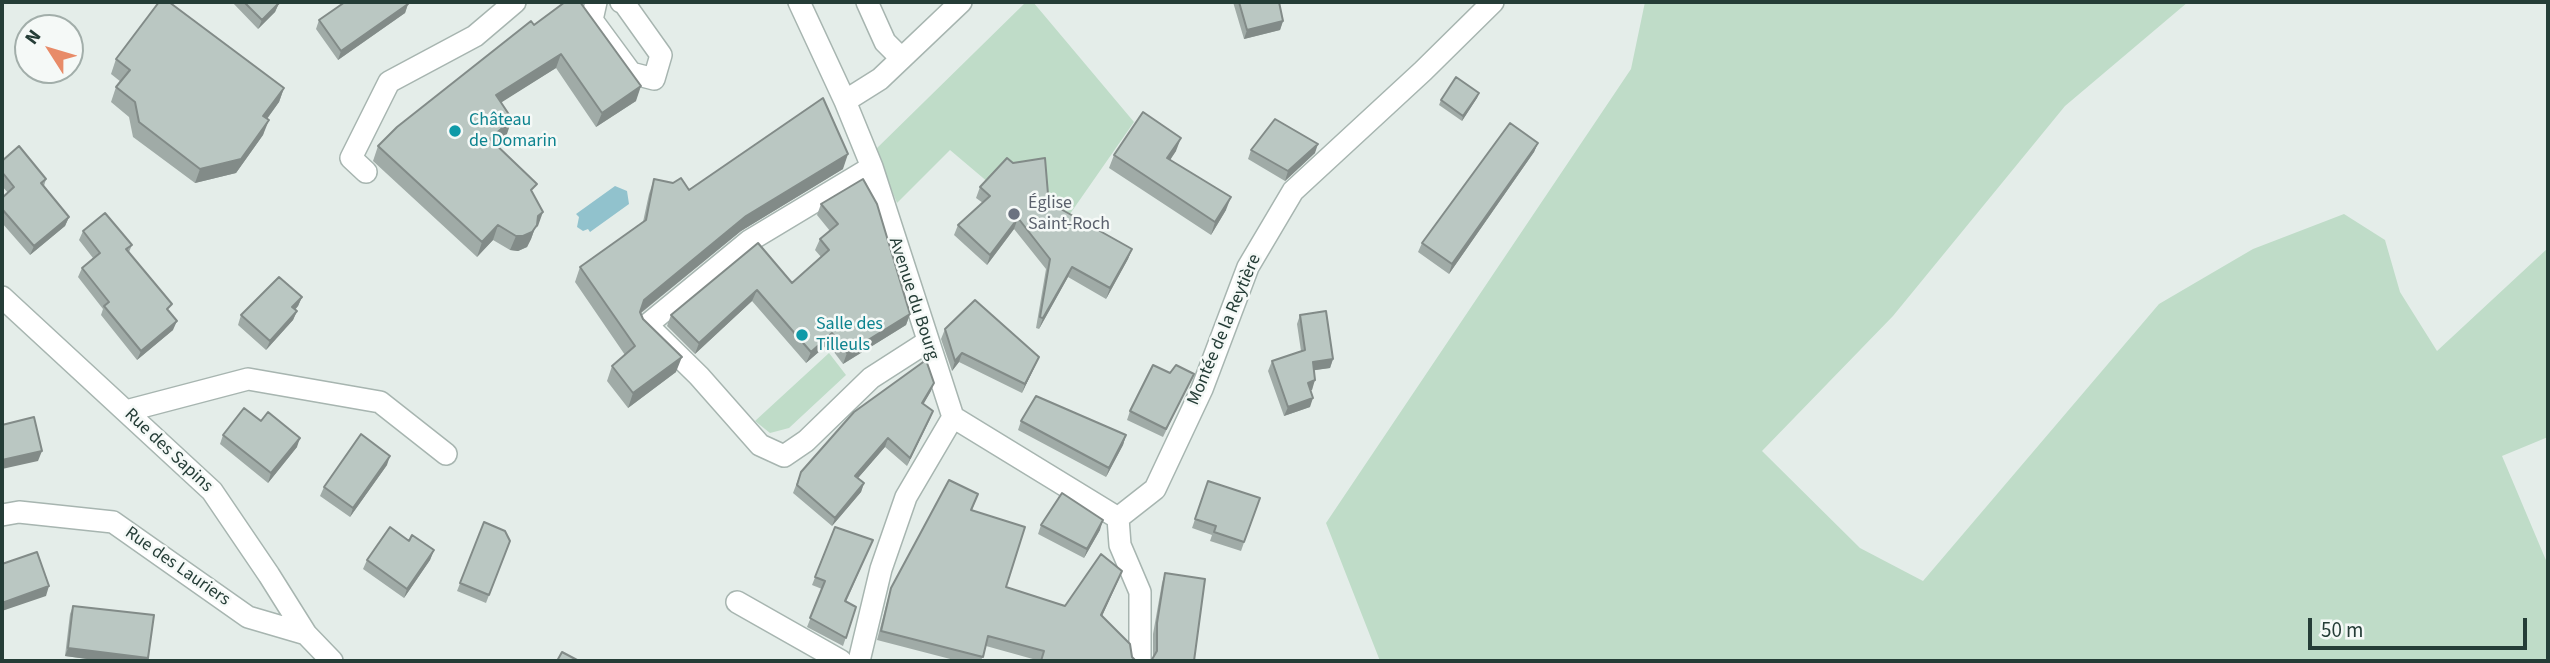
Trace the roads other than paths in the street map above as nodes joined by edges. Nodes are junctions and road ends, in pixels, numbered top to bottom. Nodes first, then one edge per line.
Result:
1 (514, 2) edge
2 (596, 2) edge
3 (621, 2) edge
4 (799, 2) edge
5 (867, 2) edge
6 (961, 2) edge
7 (1493, 2) edge
8 (901, 58) junction
9 (845, 101) junction
10 (872, 167) junction
11 (366, 172) dead end
12 (2, 297) edge
13 (927, 341) junction
14 (125, 411) junction
15 (953, 417) junction
16 (446, 454) dead end
17 (2, 515) edge
18 (1118, 518) junction
19 (737, 601) dead end
20 (306, 634) junction
21 (332, 661) edge
22 (841, 661) edge
23 (859, 661) edge
24 (1140, 661) edge

1 - 11 street
2 - 3 street
4 - 9 street, Avenue du Bourg
5 - 8 street
6 - 8 street
7 - 18 street, Montée de la Reytière
8 - 9 street
9 - 10 street, Avenue du Bourg
10 - 13 street, Avenue du Bourg
10 - 13 street
12 - 14 street, Rue des Sapins
13 - 15 street, Avenue du Bourg
14 - 16 street
14 - 20 street, Rue des Sapins
15 - 18 street
15 - 23 street
17 - 20 street, Rue des Lauriers
18 - 24 street
19 - 22 street
20 - 21 street, Rue des Sapins

